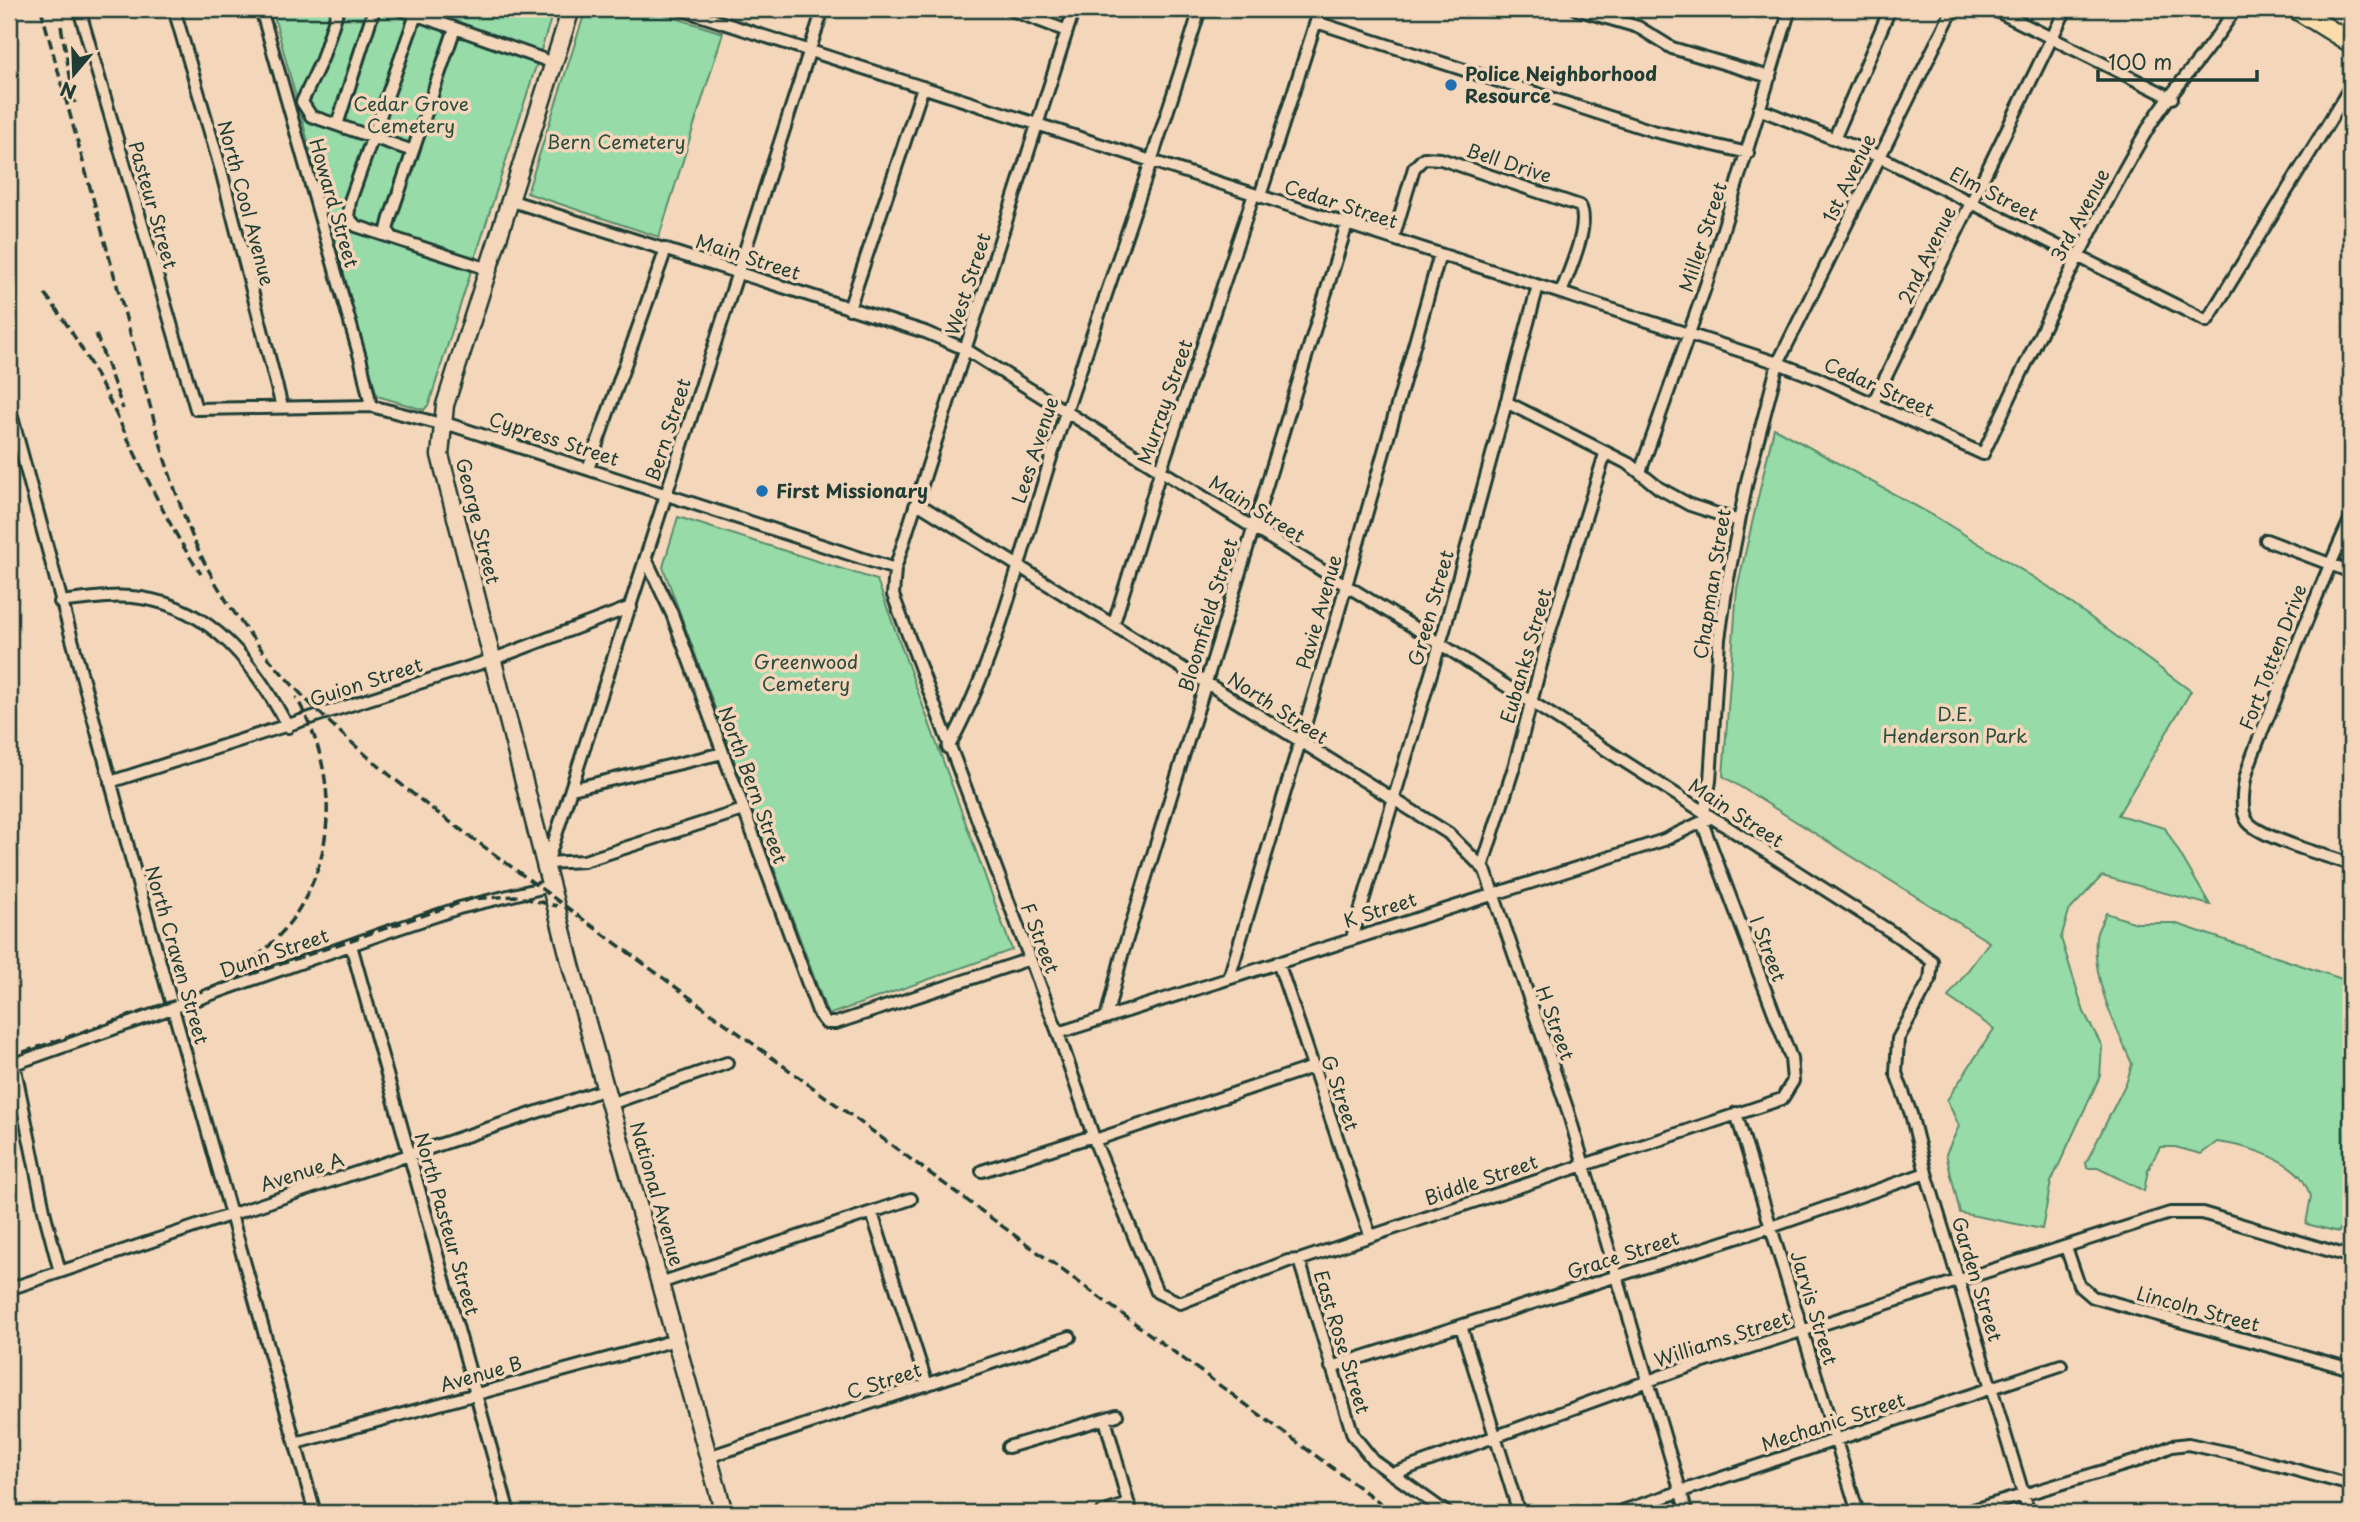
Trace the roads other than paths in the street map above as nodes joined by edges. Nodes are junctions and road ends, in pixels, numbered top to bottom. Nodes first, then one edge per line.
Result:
1 (79, 9) edge
2 (174, 9) edge
3 (261, 9) edge
4 (338, 9) edge
5 (374, 9) edge
6 (399, 9) edge
7 (571, 9) edge
8 (680, 9) edge
9 (823, 9) edge
10 (1009, 9) edge
11 (1074, 9) edge
12 (1200, 9) edge
13 (1320, 9) edge
14 (1576, 9) edge
15 (1790, 9) edge
16 (1890, 9) edge
17 (1953, 9) edge
18 (1993, 9) edge
19 (2067, 9) edge
20 (2235, 9) edge
21 (2296, 9) edge
22 (417, 12) edge
23 (1316, 22) junction
24 (455, 27) junction
25 (1067, 31) junction
26 (2052, 38) junction
27 (2351, 43) edge
28 (809, 50) junction
29 (554, 63) junction
30 (1770, 77) junction
31 (2351, 86) edge
32 (923, 87) junction
33 (2172, 98) junction
34 (1759, 109) junction
35 (1037, 124) junction
36 (337, 125) junction
37 (1835, 137) junction
38 (375, 138) junction
39 (413, 151) junction
40 (1748, 153) junction
41 (1878, 156) junction
42 (1153, 162) junction
43 (1257, 195) junction
44 (509, 200) junction
45 (1972, 202) junction
46 (1347, 224) junction
47 (393, 238) junction
48 (1393, 239) junction
49 (666, 249) junction
50 (1440, 254) junction
51 (2078, 255) junction
52 (488, 269) junction
53 (737, 273) junction
54 (1538, 286) junction
55 (1561, 293) junction
56 (849, 309) junction
57 (1690, 334) junction
58 (965, 349) junction
59 (1778, 363) junction
60 (1506, 402) junction
61 (1873, 402) junction
62 (9, 406) edge
63 (371, 406) junction
64 (282, 407) junction
65 (196, 409) joint
66 (1066, 409) junction
67 (442, 423) junction
68 (1605, 454) junction
69 (1983, 454) joint
70 (588, 469) junction
71 (1161, 469) junction
72 (1640, 472) junction
73 (666, 494) junction
74 (917, 503) junction
75 (2351, 518) edge
76 (1739, 521) junction
77 (1254, 527) junction
78 (2266, 540) dead end
79 (646, 559) junction
80 (2330, 563) junction
81 (1017, 565) junction
82 (895, 569) junction
83 (2351, 572) edge
84 (1345, 584) junction
85 (60, 602) junction
86 (631, 607) junction
87 (1114, 623) junction
88 (1439, 643) junction
89 (491, 660) junction
90 (1205, 682) junction
91 (1531, 702) junction
92 (288, 727) junction
93 (1299, 743) junction
94 (948, 748) junction
95 (723, 753) junction
96 (110, 782) junction
97 (572, 789) junction
98 (1392, 801) junction
99 (743, 810) junction
100 (1706, 818) junction
101 (547, 863) junction
102 (2351, 864) edge
103 (1482, 867) junction
104 (550, 886) junction
105 (1492, 894) junction
106 (1352, 938) junction
107 (351, 945) junction
108 (1030, 959) junction
109 (1278, 962) junction
110 (1228, 978) junction
111 (174, 1006) junction
112 (1106, 1018) junction
113 (1058, 1033) junction
114 (1896, 1055) joint
115 (727, 1063) dead end
116 (1312, 1066) junction
117 (1791, 1089) joint
118 (608, 1097) junction
119 (1736, 1113) junction
120 (1094, 1138) junction
121 (410, 1155) junction
122 (1583, 1164) junction
123 (982, 1171) dead end
124 (1926, 1173) junction
125 (911, 1199) dead end
126 (872, 1213) junction
127 (232, 1214) junction
128 (1771, 1227) junction
129 (1370, 1235) junction
130 (2066, 1247) junction
131 (2351, 1257) edge
132 (1300, 1260) junction
133 (60, 1272) junction
134 (1615, 1276) junction
135 (1959, 1279) junction
136 (660, 1283) junction
137 (9, 1289) edge
138 (1180, 1303) joint
139 (1461, 1326) junction
140 (1803, 1331) junction
141 (1070, 1337) dead end
142 (676, 1340) junction
143 (2061, 1365) dead end
144 (1331, 1367) junction
145 (2351, 1369) edge
146 (1646, 1382) junction
147 (927, 1385) junction
148 (1992, 1387) junction
149 (476, 1394) junction
150 (1117, 1415) dead end
151 (1105, 1419) junction
152 (1496, 1436) junction
153 (1836, 1440) junction
154 (296, 1443) junction
155 (1008, 1447) dead end
156 (708, 1457) junction
157 (1392, 1474) junction
158 (2351, 1485) edge
159 (1680, 1491) junction
160 (2023, 1493) junction
161 (1130, 1509) edge
162 (315, 1513) edge
163 (509, 1513) edge
164 (724, 1513) edge
165 (1101, 1513) edge
166 (1447, 1513) edge
167 (1519, 1513) edge
168 (1616, 1513) edge
169 (1687, 1513) edge
170 (1858, 1513) edge
171 (1963, 1513) edge
172 (2029, 1513) edge

1 - 65 street, Pasteur Street
2 - 64 street, North Cool Avenue
3 - 63 street, Howard Street
4 - 36 street
5 - 36 street
6 - 22 street
7 - 29 street, George Street
8 - 28 street, Cedar Street
9 - 28 street, Bern Street
10 - 25 street
11 - 25 street, West Street
12 - 42 street, Lees Avenue
13 - 23 street, Murray Street
14 - 30 street
15 - 30 street, Miller Street
16 - 37 street
17 - 41 street, 1st Avenue
18 - 26 street
19 - 26 street, 2nd Avenue
20 - 33 street, 3rd Avenue
21 - 27 main road
22 - 24 street
22 - 38 street
23 - 40 street
23 - 43 street, Murray Street
24 - 29 street
24 - 39 street
25 - 35 street, West Street
26 - 33 street
26 - 45 street, 2nd Avenue
28 - 32 street, Cedar Street
28 - 53 street, Bern Street
29 - 44 street, George Street
30 - 34 street, Miller Street
31 - 51 street, Elm Street
32 - 35 street, Cedar Street
32 - 56 street
33 - 51 street, 3rd Avenue
34 - 37 street, Elm Street
34 - 40 street, Miller Street
35 - 42 street, Cedar Street
35 - 58 street, West Street
36 - 38 street
37 - 41 street, Elm Street
38 - 39 street
38 - 47 street
39 - 47 street
40 - 57 street, Miller Street
41 - 45 street, Elm Street
41 - 59 street, 1st Avenue
42 - 43 street, Cedar Street
42 - 66 street, Lees Avenue
43 - 46 street, Cedar Street
43 - 71 street, Murray Street
44 - 49 street, Main Street
44 - 52 street, George Street
45 - 51 street, Elm Street
45 - 61 street, 2nd Avenue
46 - 48 street, Cedar Street
46 - 77 street, Bloomfield Street
47 - 52 street
48 - 50 street, Cedar Street
48 - 55 street, Bell Drive
49 - 53 street, Main Street
49 - 70 street
50 - 54 street, Cedar Street
50 - 84 street, Pavie Avenue
51 - 69 street, 3rd Avenue
52 - 67 street, George Street
53 - 56 street, Main Street
53 - 73 street, Bern Street
54 - 55 street, Cedar Street
54 - 60 street, Green Street
55 - 57 street, Cedar Street
56 - 58 street, Main Street
57 - 59 street, Cedar Street
57 - 72 street, Miller Street
58 - 66 street, Main Street
58 - 74 street, West Street
59 - 61 street, Cedar Street
59 - 76 street, Chapman Street
60 - 68 street
60 - 88 street, Green Street
61 - 69 street, Cedar Street
62 - 85 street, North Craven Street
63 - 64 street, Cypress Street
63 - 67 street, Cypress Street
64 - 65 street, Cypress Street
66 - 71 street, Main Street
66 - 81 street, Lees Avenue
67 - 70 street, Cypress Street
67 - 89 street, George Street
68 - 72 street
68 - 91 street, Eubanks Street
70 - 73 street, Cypress Street
71 - 77 street, Main Street
71 - 87 street, Murray Street
72 - 76 street
73 - 79 street, Bern Street
73 - 82 street, Cypress Street
74 - 81 street, North Street
74 - 82 street, West Street
75 - 80 street, Fort Totten Drive
76 - 100 street, Chapman Street
77 - 84 street, Main Street
77 - 90 street, Bloomfield Street
78 - 80 street
79 - 86 street, Bern Street
79 - 95 street, North Bern Street
80 - 83 street
80 - 102 street, Fort Totten Drive
81 - 87 street, North Street
81 - 94 street, Lees Avenue
82 - 94 street, F Street
84 - 88 street, Main Street
84 - 93 street, Pavie Avenue
85 - 92 street
85 - 96 street, North Craven Street
86 - 89 street, Guion Street
86 - 97 street, Bern Street
87 - 90 street, North Street
88 - 91 street, Main Street
88 - 98 street, Green Street
89 - 92 street, Guion Street
89 - 101 street, George Street
90 - 93 street, North Street
90 - 112 street, Bloomfield Street
91 - 100 street, Main Street
91 - 103 street, Eubanks Street
92 - 96 street, Guion Street
93 - 98 street, North Street
93 - 110 street, Pavie Avenue
94 - 108 street, F Street
95 - 97 street
95 - 99 street, North Bern Street
96 - 111 street, North Craven Street
97 - 101 street, Bern Street
98 - 103 street, North Street
98 - 106 street, Green Street
99 - 101 street
99 - 108 street, North Bern Street
100 - 105 street, K Street
100 - 114 street, Main Street
100 - 117 street, I Street
101 - 104 street, George Street
103 - 105 street, North Street
104 - 107 street, Dunn Street
104 - 118 street, National Avenue
105 - 106 street, K Street
105 - 122 street, H Street
106 - 109 street, K Street
107 - 111 street, Dunn Street
107 - 121 street, North Pasteur Street
108 - 113 street, F Street
109 - 110 street, K Street
109 - 116 street, G Street
110 - 112 street, K Street
111 - 127 street, North Craven Street
111 - 133 street, Dunn Street
112 - 113 street, K Street
113 - 120 street, F Street
114 - 124 street, Garden Street
115 - 118 street, Avenue A
116 - 120 street
116 - 129 street, G Street
117 - 119 street, Biddle Street
118 - 121 street, Avenue A
118 - 136 street, National Avenue
119 - 122 street, Biddle Street
119 - 128 street, Jarvis Street
120 - 123 street
120 - 138 street, F Street
121 - 127 street, Avenue A
121 - 149 street, North Pasteur Street
122 - 129 street, Biddle Street
122 - 134 street, H Street
124 - 128 street, Grace Street
124 - 135 street, Garden Street
125 - 126 street
126 - 136 street
126 - 147 street
127 - 133 street, Avenue A
127 - 154 street, North Craven Street
128 - 134 street, Grace Street
128 - 140 street, Jarvis Street
129 - 132 street, Biddle Street
130 - 131 street, Williams Street
130 - 135 street, Williams Street
130 - 145 street, Lincoln Street
132 - 138 street, Biddle Street
132 - 144 street, East Rose Street
133 - 137 street, Avenue A
134 - 139 street, Grace Street
134 - 146 street, H Street
135 - 140 street, Williams Street
135 - 148 street, Garden Street
136 - 142 street, National Avenue
139 - 144 street, Grace Street
139 - 152 street
140 - 146 street, Williams Street
140 - 153 street, Jarvis Street
141 - 147 street, C Street
142 - 149 street, Avenue B
142 - 156 street, National Avenue
143 - 148 street, Mechanic Street
144 - 157 street, East Rose Street
146 - 152 street, Williams Street
146 - 159 street, H Street
147 - 156 street, C Street
148 - 153 street, Mechanic Street
148 - 160 street, Garden Street
149 - 154 street, Avenue B
149 - 163 street, North Pasteur Street
150 - 151 street
151 - 155 street
151 - 161 street
152 - 157 street, Williams Street
152 - 167 street
153 - 159 street, Mechanic Street
153 - 170 street, Jarvis Street
154 - 162 street, North Craven Street
156 - 164 street, National Avenue
157 - 166 street, East Rose Street
158 - 160 street
159 - 168 street, Mechanic Street
159 - 169 street, H Street
160 - 171 street
160 - 172 street, Garden Street
161 - 165 street

